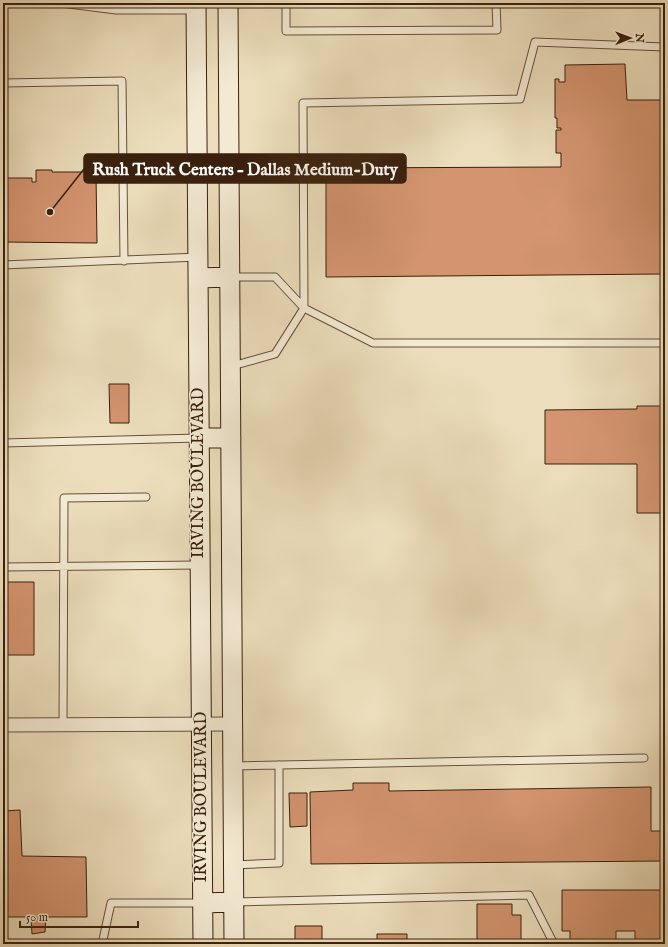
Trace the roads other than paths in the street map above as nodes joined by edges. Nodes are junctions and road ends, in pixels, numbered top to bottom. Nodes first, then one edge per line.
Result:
1 (61, 3) edge
2 (228, 3) edge
3 (286, 3) edge
4 (496, 3) edge
5 (196, 6) edge
6 (665, 47) edge
7 (3, 83) edge
8 (198, 257) junction
9 (124, 261) junction
10 (3, 265) edge
11 (230, 277) junction
12 (198, 278) junction
13 (304, 308) junction
14 (665, 344) edge
15 (230, 366) junction
16 (199, 438) junction
17 (231, 438) junction
18 (3, 443) edge
19 (146, 497) dead end
20 (200, 565) junction
21 (63, 566) junction
22 (3, 567) edge
23 (233, 724) junction
24 (3, 725) edge
25 (63, 725) junction
26 (201, 725) junction
27 (644, 758) dead end
28 (279, 765) junction
29 (233, 766) junction
30 (234, 865) junction
31 (234, 902) junction
32 (202, 903) junction
33 (102, 944) edge
34 (203, 944) edge
35 (234, 944) edge
36 (554, 944) edge

1 - 5 lane
2 - 11 main road, IRVING BOULEVARD
3 - 4 lane
5 - 8 main road, IRVING BOULEVARD
6 - 13 lane
7 - 9 lane
8 - 9 lane
8 - 12 main road, IRVING BOULEVARD
9 - 10 lane
11 - 12 main road
11 - 13 lane
11 - 15 main road, IRVING BOULEVARD
12 - 16 main road, IRVING BOULEVARD
13 - 14 lane
13 - 15 lane
15 - 17 main road, IRVING BOULEVARD
16 - 17 main road
16 - 18 lane
16 - 20 main road, IRVING BOULEVARD
17 - 23 main road, IRVING BOULEVARD
19 - 21 lane
20 - 21 lane
20 - 26 main road, IRVING BOULEVARD
21 - 22 lane
21 - 25 lane
23 - 26 street
23 - 29 main road, IRVING BOULEVARD
24 - 25 street
25 - 26 street
26 - 32 main road, IRVING BOULEVARD
27 - 28 lane
28 - 29 lane
28 - 30 lane
29 - 30 main road, IRVING BOULEVARD
30 - 31 main road, IRVING BOULEVARD
31 - 32 main road
31 - 35 main road, IRVING BOULEVARD
31 - 36 lane
32 - 33 lane
32 - 34 main road, IRVING BOULEVARD

